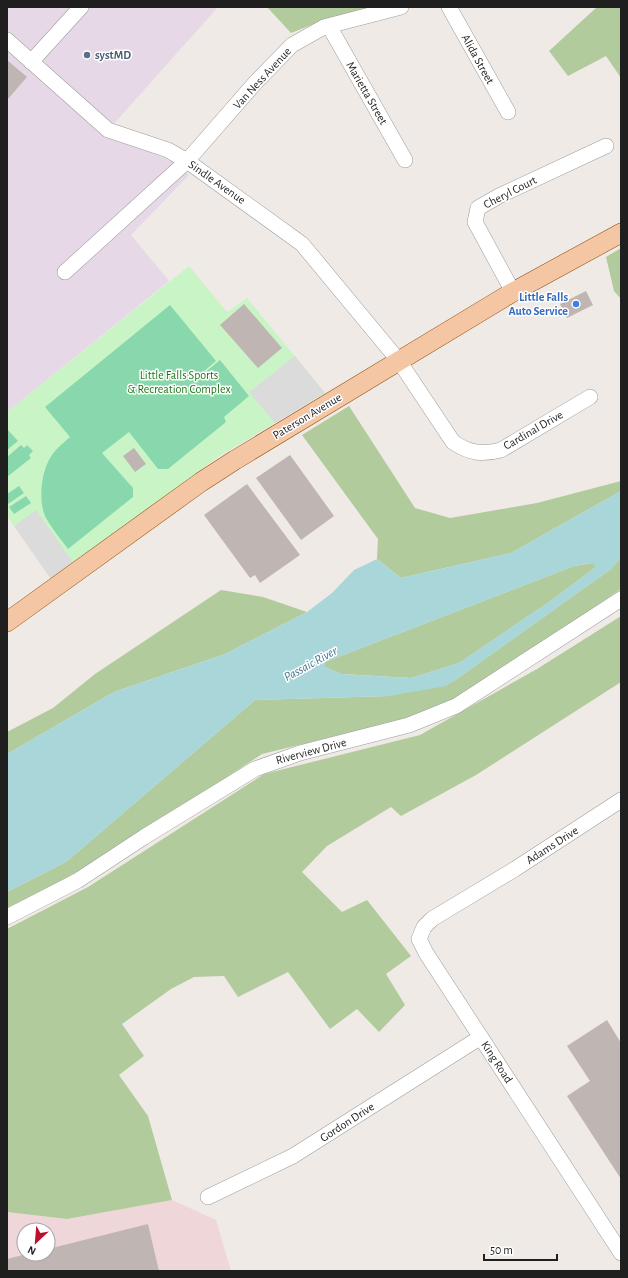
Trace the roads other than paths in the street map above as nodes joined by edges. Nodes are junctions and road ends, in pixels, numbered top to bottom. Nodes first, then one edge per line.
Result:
1 (81, 7) edge
2 (401, 7) edge
3 (449, 7) edge
4 (329, 26) junction
5 (7, 40) edge
6 (31, 62) junction
7 (508, 112) dead end
8 (606, 146) dead end
9 (405, 160) dead end
10 (187, 161) junction
11 (621, 233) edge
12 (65, 272) dead end
13 (513, 292) junction
14 (399, 361) junction
15 (590, 397) dead end
16 (621, 599) edge
17 (7, 622) edge
18 (621, 800) edge
19 (482, 889) joint
20 (7, 917) edge
21 (481, 1037) junction
22 (208, 1197) dead end
23 (621, 1253) edge

1 - 6 street
2 - 4 street, Van Ness Avenue
3 - 7 street, Alida Street
4 - 9 street, Marietta Street
4 - 10 street, Van Ness Avenue
5 - 6 street, Sindle Avenue
6 - 10 street, Sindle Avenue
8 - 13 street, Cheryl Court
10 - 12 street, Van Ness Avenue
10 - 14 street, Sindle Avenue
11 - 13 main road, Paterson Avenue
13 - 14 main road, Paterson Avenue
14 - 15 street, Cardinal Drive
14 - 17 main road, Paterson Avenue
16 - 20 street, Riverview Drive
18 - 19 street, Adams Drive
19 - 21 street, King Road
21 - 22 street, Gordon Drive
21 - 23 street, King Road

